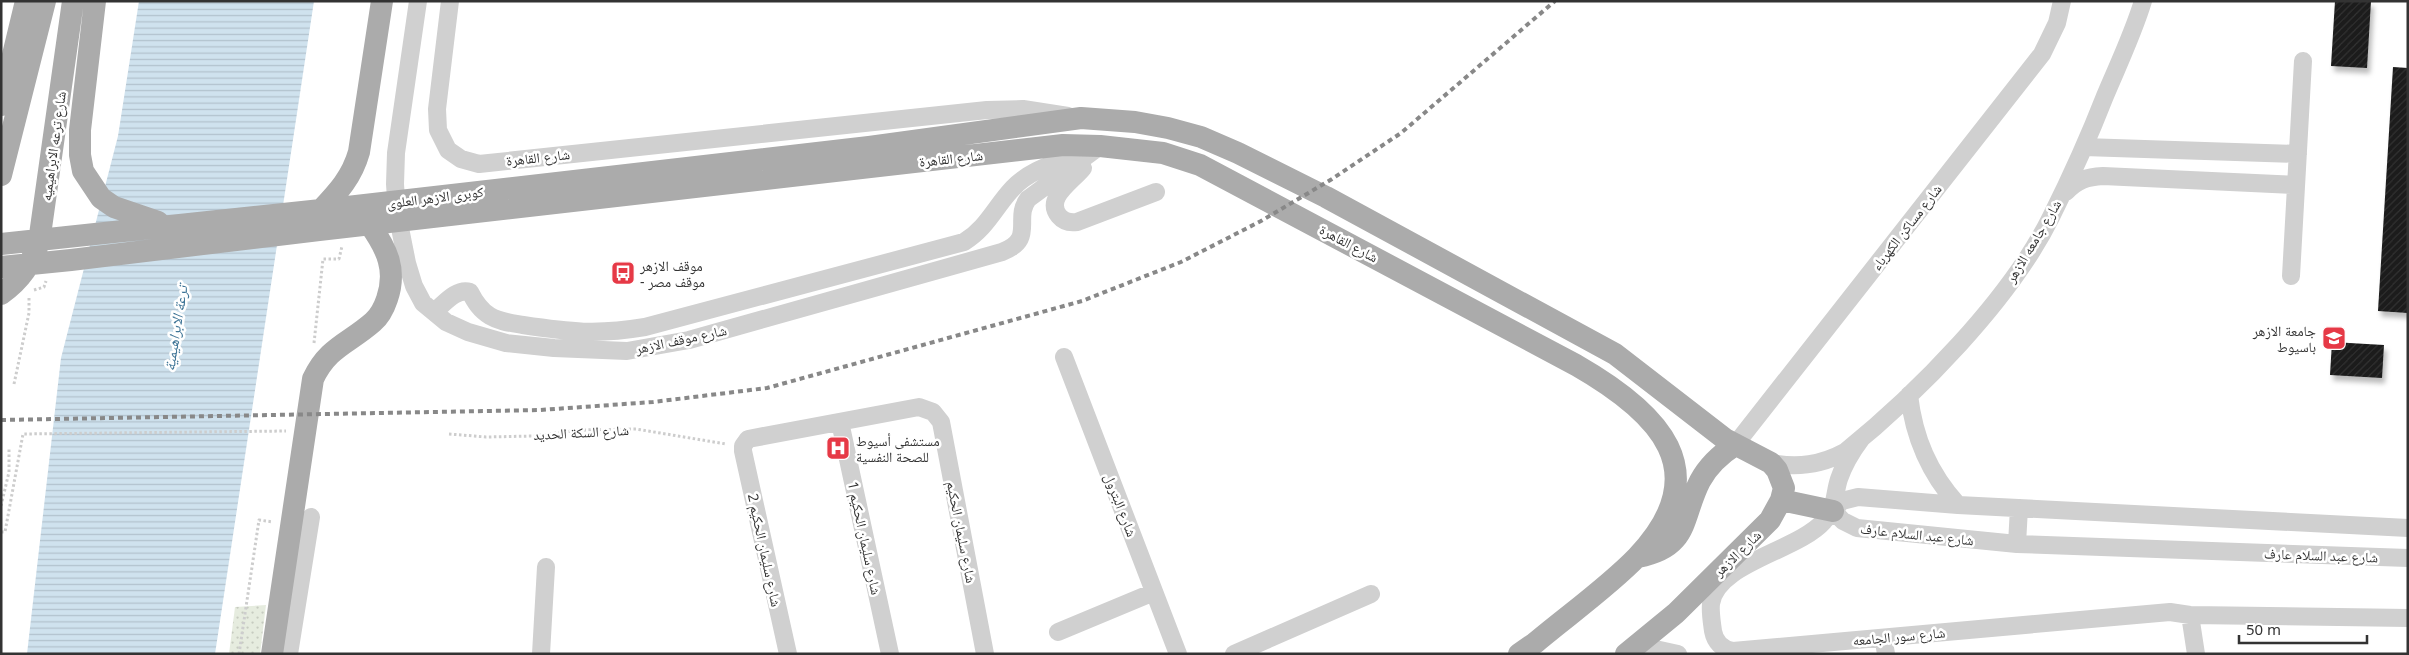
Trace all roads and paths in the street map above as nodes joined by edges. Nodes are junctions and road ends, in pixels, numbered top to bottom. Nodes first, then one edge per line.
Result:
1 (11, 1) edge
2 (26, 1) edge
3 (45, 1) edge
4 (73, 1) edge
5 (96, 1) edge
6 (382, 1) edge
7 (418, 1) edge
8 (450, 1) edge
9 (2062, 1) edge
10 (2143, 1) edge
11 (1, 43) edge
12 (2302, 61) dead end
13 (1, 105) edge
14 (1081, 118) junction
15 (1100, 146) junction
16 (2084, 147) junction
17 (2228, 152) junction
18 (2298, 154) junction
19 (867, 157) junction
20 (1, 175) edge
21 (2227, 182) junction
22 (2296, 185) junction
23 (1156, 192) dead end
24 (2058, 202) junction
25 (321, 210) junction
26 (370, 225) junction
27 (171, 226) junction
28 (1, 244) edge
29 (339, 259) dead end
30 (853, 271) junction
31 (2291, 276) dead end
32 (11, 279) edge
33 (859, 292) junction
34 (434, 312) junction
35 (645, 327) junction
36 (314, 345) dead end
37 (647, 348) junction
38 (1064, 357) dead end
39 (14, 384) dead end
40 (1909, 395) junction
41 (840, 422) junction
42 (287, 431) dead end
43 (449, 434) dead end
44 (1861, 439) junction
45 (1735, 445) junction
46 (743, 446) junction
47 (9, 448) dead end
48 (1771, 463) junction
49 (1781, 500) junction
50 (1958, 505) junction
51 (1, 506) edge
52 (2019, 508) junction
53 (1833, 511) junction
54 (311, 517) dead end
55 (280, 522) dead end
56 (2408, 528) edge
57 (1, 532) edge
58 (2017, 544) junction
59 (1636, 557) junction
60 (2408, 558) edge
61 (546, 567) dead end
62 (1154, 592) junction
63 (1371, 594) dead end
64 (2190, 615) junction
65 (2408, 618) edge
66 (1058, 632) dead end
67 (1528, 650) edge
68 (1631, 650) edge
69 (1885, 651) edge
70 (239, 654) edge
71 (272, 654) edge
72 (290, 654) edge
73 (542, 654) edge
74 (788, 654) edge
75 (890, 654) edge
76 (985, 654) edge
77 (1178, 654) edge
78 (1234, 654) edge
79 (1678, 654) edge
80 (1821, 654) edge
81 (2196, 654) edge

1 - 11 main road
2 - 13 main road
3 - 20 main road
4 - 32 main road, شارع ترعه الابراهيميه
5 - 27 main road
6 - 25 main road
7 - 34 street, شارع موقف الازهر
8 - 14 street, شارع القاهرة
9 - 45 street, شارع مساكن الكهرباء
10 - 16 street, شارع جامعه الازهر
12 - 18 street
14 - 19 main road, شارع القاهرة
14 - 45 main road, شارع القاهرة
15 - 19 main road, شارع القاهرة
15 - 23 street
15 - 30 street
15 - 33 street, شارع موقف الازهر
15 - 59 main road, شارع القاهرة
16 - 17 street
16 - 24 street, شارع جامعه الازهر
17 - 18 street
17 - 21 street
18 - 22 street
19 - 25 main road, كوبرى الازهر العلوى
19 - 26 main road, كوبرى الازهر العلوى
21 - 22 street
21 - 24 street
22 - 31 street
24 - 40 street, شارع جامعه الازهر
25 - 27 main road, كوبرى الازهر العلوى
26 - 32 main road, كوبرى الازهر العلوى
26 - 71 main road
27 - 28 main road, كوبرى الازهر العلوى
29 - 36 path
30 - 33 street
30 - 35 street
32 - 39 path
33 - 37 street, شارع موقف الازهر
34 - 35 street
34 - 37 street, شارع موقف الازهر
35 - 37 street
38 - 62 street, شارع البترول
40 - 44 street, شارع جامعه الازهر
40 - 50 street
41 - 46 street
41 - 75 street, شارع سليمان الحكيم 1
41 - 76 street, شارع سليمان الحكيم
42 - 57 path
43 - 46 path, شارع السكة الحديد
44 - 48 street, شارع جامعه الازهر
44 - 53 street, شارع جامعه الازهر
45 - 48 main road
45 - 59 main road
46 - 74 street, شارع سليمان الحكيم 2
47 - 51 path
48 - 49 main road
49 - 53 main road
49 - 68 main road, شارع الازهر
50 - 52 street
50 - 53 street
52 - 56 street
52 - 58 street
53 - 58 street, شارع عبد السلام عارف
53 - 64 street, شارع سور الجامعه
54 - 72 street
55 - 70 path
58 - 60 street, شارع عبد السلام عارف
59 - 67 main road
61 - 73 street
62 - 66 street
62 - 77 street, شارع البترول
63 - 78 street
64 - 65 street, شارع سور الجامعه
64 - 69 street, شارع سور الجامعه
64 - 81 street
68 - 79 street
69 - 80 street, شارع سور الجامعه

